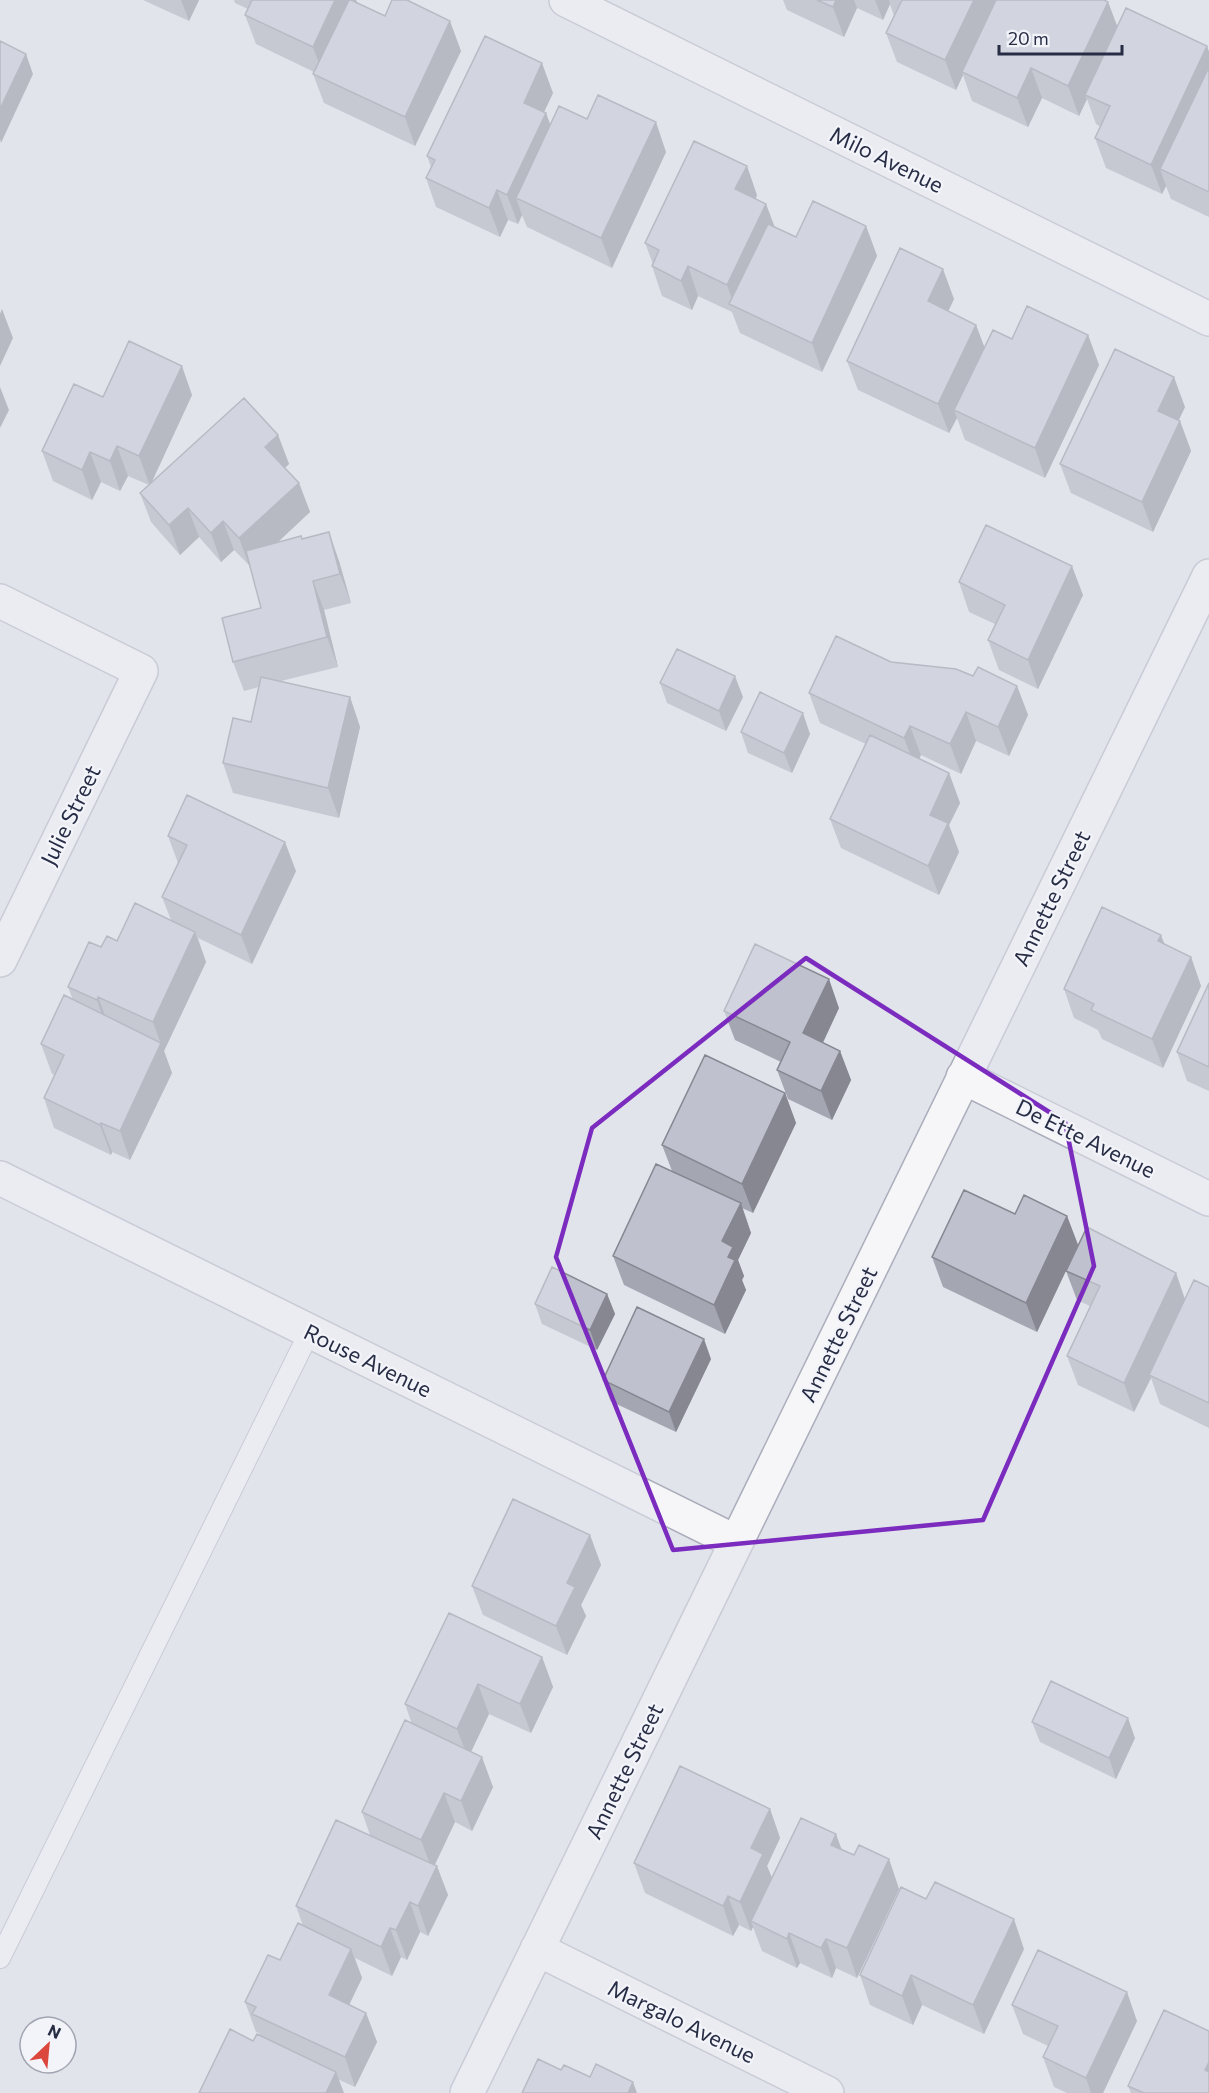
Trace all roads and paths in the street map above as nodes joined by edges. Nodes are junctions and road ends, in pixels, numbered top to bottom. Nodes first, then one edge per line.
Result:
1 (566, 0) edge
2 (1209, 319) edge
3 (1209, 576) edge
4 (0, 601) edge
5 (0, 960) edge
6 (963, 1077) junction
7 (0, 1178) edge
8 (1209, 1199) edge
9 (310, 1331) junction
10 (736, 1542) junction
11 (537, 1949) junction
12 (0, 1958) edge
13 (467, 2093) edge
14 (827, 2093) edge

1 - 2 street, Milo Avenue
3 - 6 street, Annette Street
4 - 5 street, Julie Street
6 - 8 street, De Ette Avenue
6 - 10 street, Annette Street
7 - 9 street, Rouse Avenue
9 - 10 street, Rouse Avenue
9 - 12 lane
10 - 11 street, Annette Street
11 - 13 street, Annette Street
11 - 14 street, Margalo Avenue

